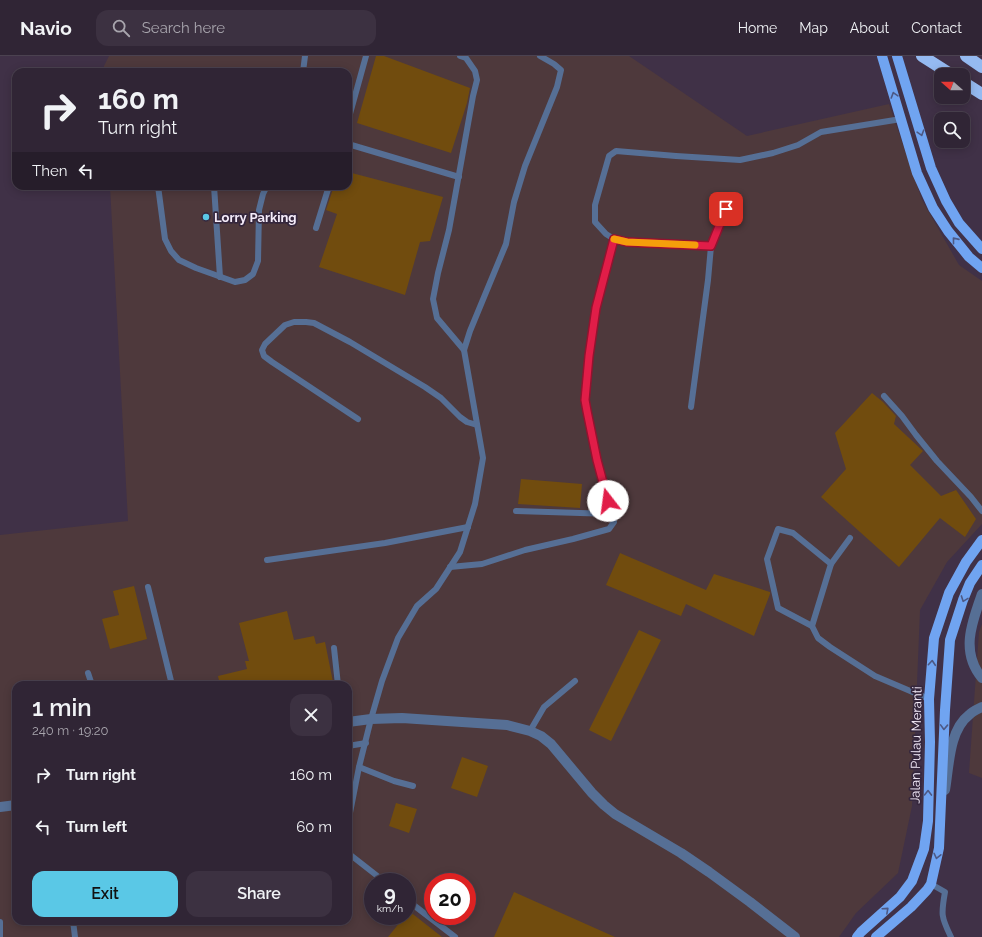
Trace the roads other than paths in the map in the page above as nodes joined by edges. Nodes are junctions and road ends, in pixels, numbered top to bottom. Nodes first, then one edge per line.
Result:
1 (305, 56) edge
2 (366, 56) edge
3 (460, 56) edge
4 (540, 56) edge
5 (882, 56) edge
6 (897, 56) edge
7 (922, 56) edge
8 (966, 56) edge
9 (980, 66) edge
10 (304, 68) edge
11 (941, 68) edge
12 (970, 86) edge
13 (982, 94) edge
14 (352, 107) edge
15 (901, 119) junction
16 (352, 145) edge
17 (459, 177) junction
18 (159, 190) edge
19 (214, 190) edge
20 (265, 190) edge
21 (328, 190) edge
22 (726, 209) dead end
23 (316, 228) dead end
24 (614, 239) junction
25 (711, 246) junction
26 (982, 248) edge
27 (982, 268) edge
28 (220, 277) junction
29 (464, 350) junction
30 (884, 396) dead end
31 (691, 407) dead end
32 (358, 419) dead end
33 (477, 425) junction
34 (516, 511) dead end
35 (982, 511) edge
36 (612, 514) junction
37 (468, 527) junction
38 (850, 538) dead end
39 (982, 540) edge
40 (267, 560) dead end
41 (831, 564) junction
42 (982, 565) edge
43 (450, 567) junction
44 (148, 587) dead end
45 (982, 594) edge
46 (812, 626) junction
47 (334, 648) dead end
48 (88, 673) dead end
49 (982, 678) edge
50 (91, 681) edge
51 (171, 681) edge
52 (338, 681) edge
53 (575, 681) dead end
54 (929, 699) junction
55 (982, 707) edge
56 (371, 719) junction
57 (352, 721) edge
58 (530, 731) junction
59 (366, 743) junction
60 (352, 745) edge
61 (359, 767) junction
62 (413, 786) dead end
63 (352, 803) edge
64 (12, 806) edge
65 (0, 807) edge
66 (941, 808) junction
67 (352, 856) edge
68 (374, 873) edge
69 (930, 884) junction
70 (416, 907) edge
71 (0, 922) edge
72 (74, 925) edge
73 (879, 935) edge
74 (0, 937) edge
75 (75, 937) edge
76 (455, 937) edge
77 (795, 937) edge
78 (857, 937) edge
79 (951, 937) edge

1 - 10 lane
2 - 14 lane
3 - 17 lane
4 - 29 lane
15 -> 5 main road
6 -> 26 main road
7 - 11 highway
8 - 9 highway
12 - 13 highway
15 - 24 lane
27 -> 15 main road
16 - 17 lane
17 - 29 lane
18 - 28 lane
19 - 28 lane
20 - 28 lane
21 - 23 lane
22 - 25 lane
24 - 25 lane
24 - 36 lane
25 - 31 lane
29 - 33 lane
30 - 35 lane
32 - 33 lane
33 - 37 lane
34 - 36 lane
36 - 43 lane
37 - 40 lane
37 - 43 lane
38 - 41 lane
54 -> 39 main road, Jalan Pulau Meranti
41 - 46 lane
41 - 46 lane
42 -> 66 main road, Jalan Pulau Meranti
43 - 56 lane
44 - 51 lane
45 - 49 street
46 - 54 lane
47 - 52 lane
48 - 50 lane
53 - 58 lane
78 -> 54 main road, Jalan Pulau Meranti
55 - 66 street
56 - 57 street
56 - 58 street
56 - 59 lane
58 - 77 street
59 - 60 lane
59 - 61 lane
61 - 62 lane
61 - 63 lane
64 - 65 street
66 -> 69 main road, Jalan Pulau Meranti
67 - 68 lane
69 - 73 main road, Jalan Pulau Meranti
69 - 79 lane
70 - 76 lane
71 - 74 lane
72 - 75 lane

